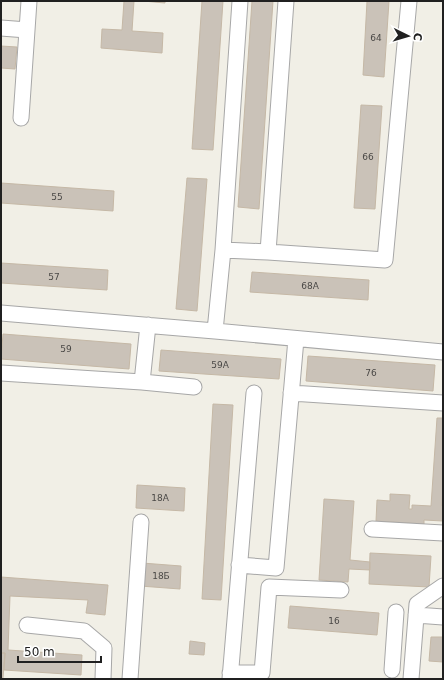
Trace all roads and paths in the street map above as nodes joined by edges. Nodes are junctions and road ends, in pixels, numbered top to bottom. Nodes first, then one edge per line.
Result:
1 (29, 1) edge
2 (240, 1) edge
3 (286, 1) edge
4 (409, 1) edge
5 (1, 28) edge
6 (27, 30) junction
7 (21, 118) dead end
8 (223, 250) junction
9 (268, 252) junction
10 (1, 313) edge
11 (148, 325) junction
12 (215, 331) junction
13 (296, 338) junction
14 (443, 352) edge
15 (1, 373) edge
16 (142, 382) junction
17 (194, 387) dead end
18 (254, 392) dead end
19 (291, 393) junction
20 (443, 403) edge
21 (141, 522) dead end
22 (372, 529) dead end
23 (443, 533) edge
24 (239, 565) junction
25 (443, 586) edge
26 (341, 590) dead end
27 (396, 612) dead end
28 (416, 616) junction
29 (443, 617) edge
30 (26, 625) dead end
31 (394, 642) junction
32 (414, 643) junction
33 (392, 670) dead end
34 (230, 676) edge
35 (103, 679) edge
36 (130, 679) edge
37 (411, 679) edge

1 - 6 lane
2 - 8 lane
3 - 9 lane
4 - 9 lane
5 - 6 lane
6 - 7 lane
8 - 9 lane
8 - 12 lane
10 - 11 lane
11 - 12 lane
11 - 16 lane
12 - 13 lane
13 - 14 lane
13 - 19 lane
15 - 16 lane
16 - 17 lane
18 - 24 lane
19 - 20 lane
19 - 24 lane
21 - 36 lane
22 - 23 lane
24 - 34 lane
25 - 28 lane
26 - 34 lane
27 - 31 lane
28 - 29 lane
28 - 32 lane
30 - 35 lane
31 - 32 lane
31 - 33 lane
32 - 37 lane

